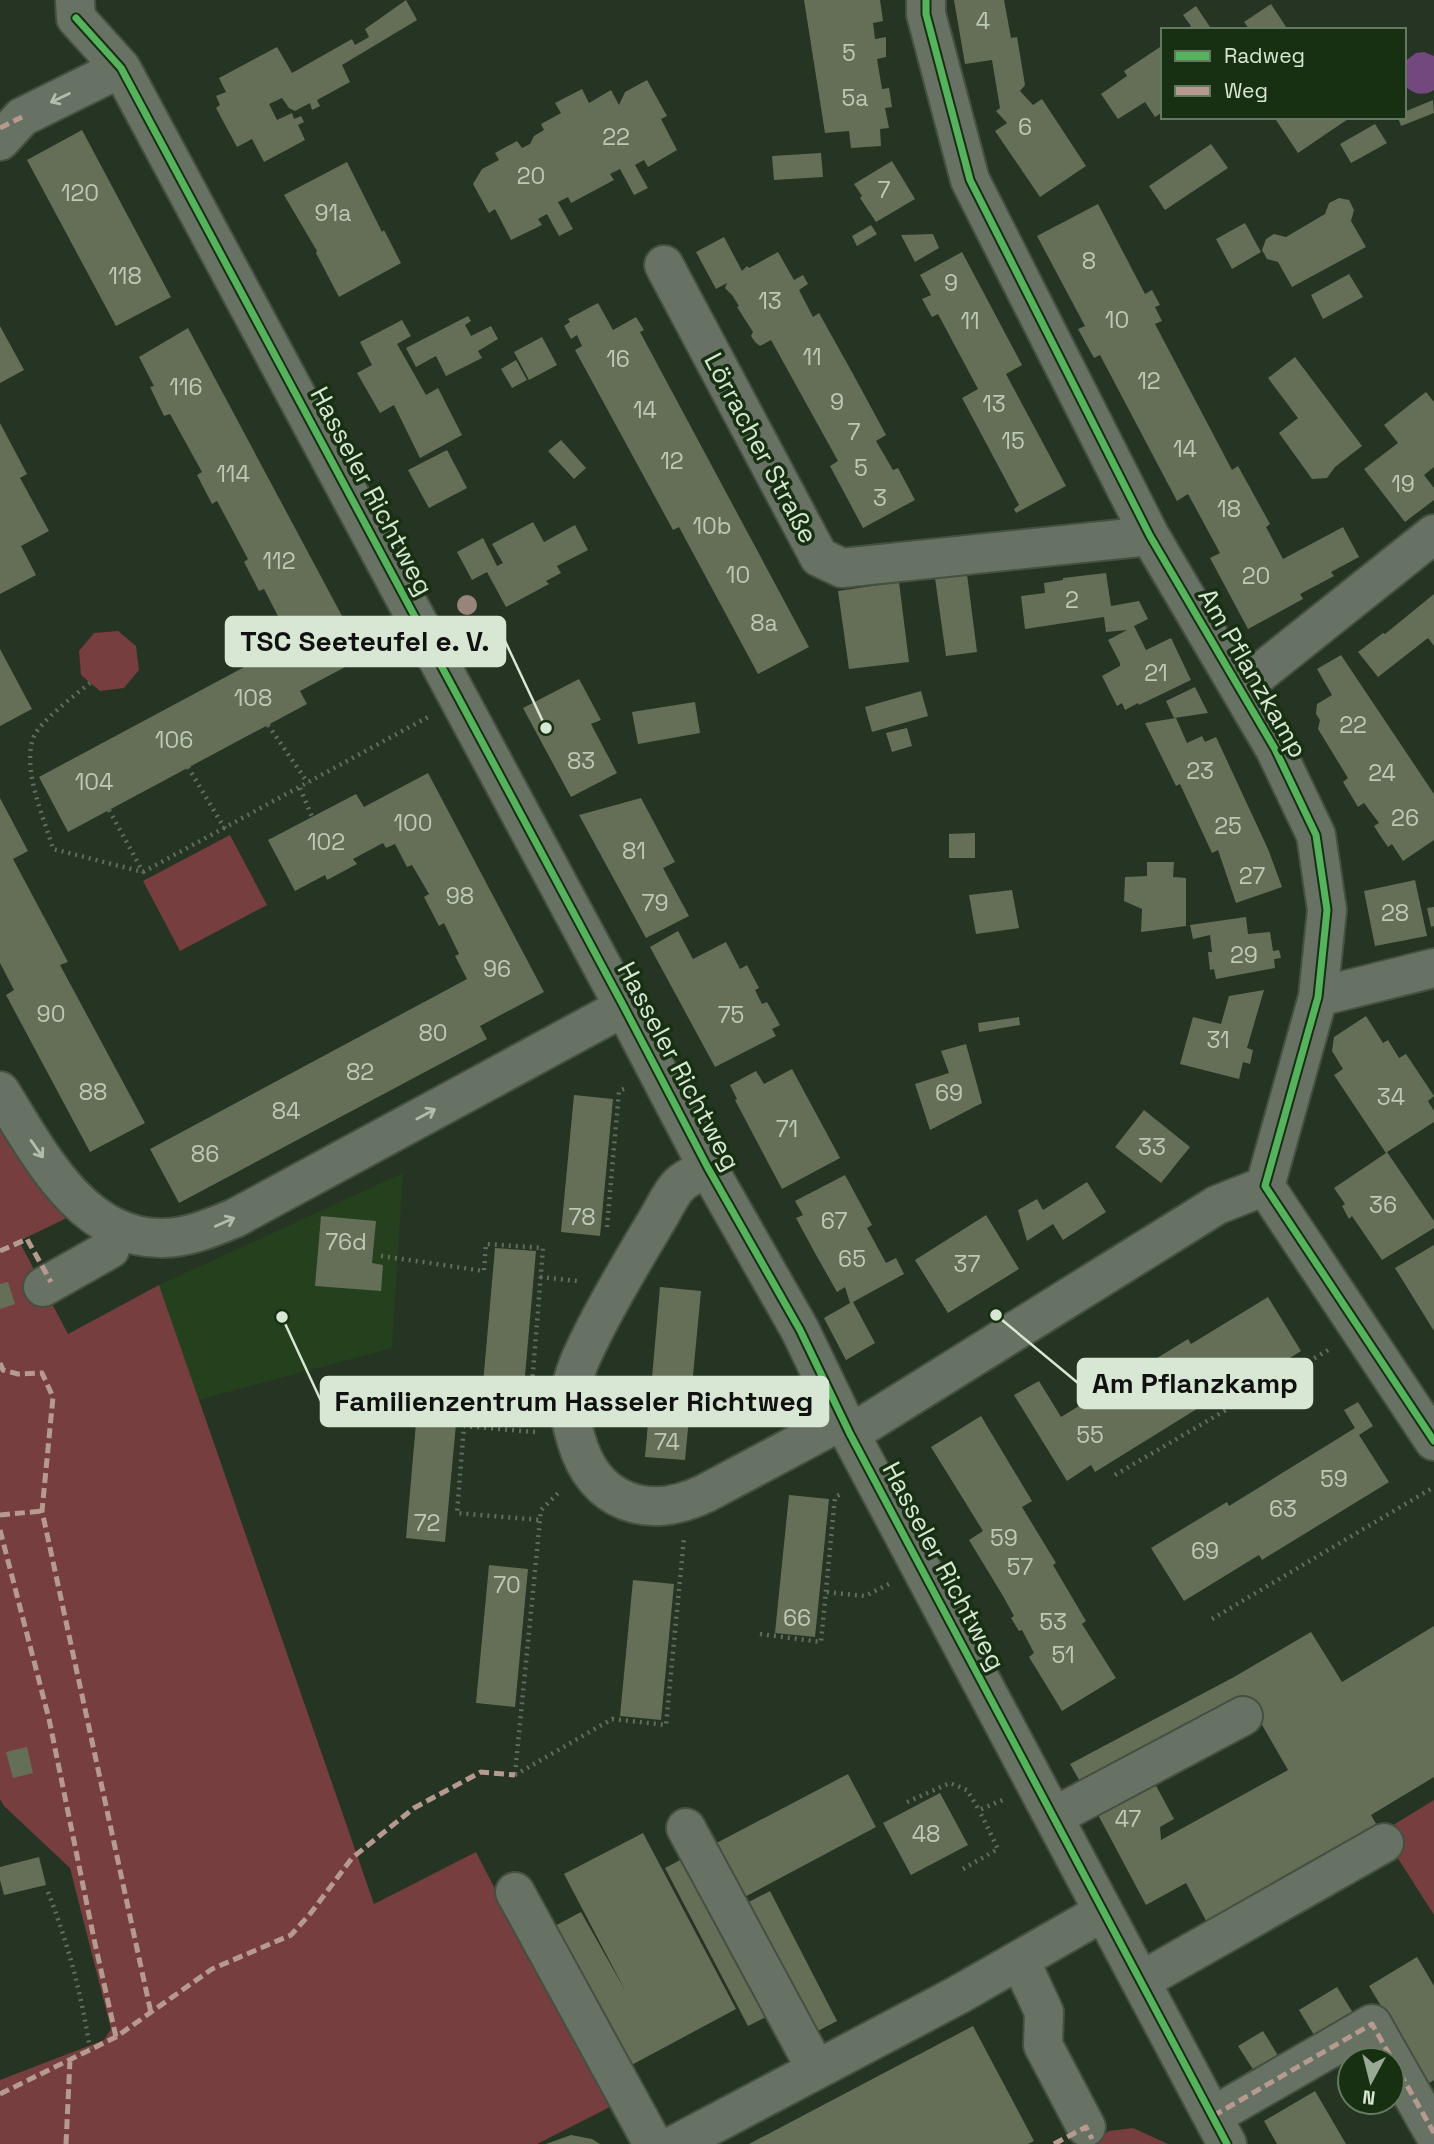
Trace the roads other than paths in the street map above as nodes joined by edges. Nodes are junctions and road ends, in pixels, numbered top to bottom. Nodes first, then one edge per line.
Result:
1 (926, 0) edge
2 (75, 9) edge
3 (121, 68) junction
4 (7, 123) edge
5 (664, 265) dead end
6 (1434, 534) edge
7 (1150, 536) junction
8 (1241, 688) junction
9 (1434, 968) edge
10 (1318, 997) junction
11 (624, 1007) junction
12 (0, 1091) edge
13 (708, 1168) junction
14 (1265, 1186) junction
15 (116, 1228) junction
16 (43, 1287) dead end
17 (846, 1427) junction
18 (1434, 1441) edge
19 (1243, 1716) dead end
20 (1047, 1801) junction
21 (686, 1828) dead end
22 (1384, 1843) dead end
23 (515, 1892) dead end
24 (1103, 1912) junction
25 (1018, 1962) junction
26 (1141, 1981) junction
27 (816, 2070) junction
28 (1086, 2127) dead end
29 (1220, 2130) edge
30 (1434, 2133) edge
31 (653, 2144) edge
32 (676, 2144) edge

1 - 7 street, Am Pflanzkamp
2 - 3 street, Hasseler Richtweg
3 -> 4 street
3 - 11 street, Hasseler Richtweg
5 - 7 street, Lörracher Straße
6 - 8 street
7 - 8 street, Am Pflanzkamp
8 - 10 street, Am Pflanzkamp
9 - 10 street
10 - 14 street, Am Pflanzkamp
11 - 13 street, Hasseler Richtweg
15 -> 11 street, Hasseler Richtweg
12 -> 15 street, Hasseler Richtweg
13 - 17 street, Hasseler Richtweg
13 - 17 street, Hasseler Richtweg
14 - 17 street
14 - 18 street
15 - 16 street
17 - 20 street, Hasseler Richtweg
19 - 20 street
20 - 24 street, Hasseler Richtweg
21 - 27 street
22 - 26 street
23 - 31 street
24 - 25 street
24 - 26 street, Hasseler Richtweg
25 - 27 street
25 - 28 street
26 - 29 street, Hasseler Richtweg
27 - 32 street
29 - 30 street, Hasseler Richtweg

